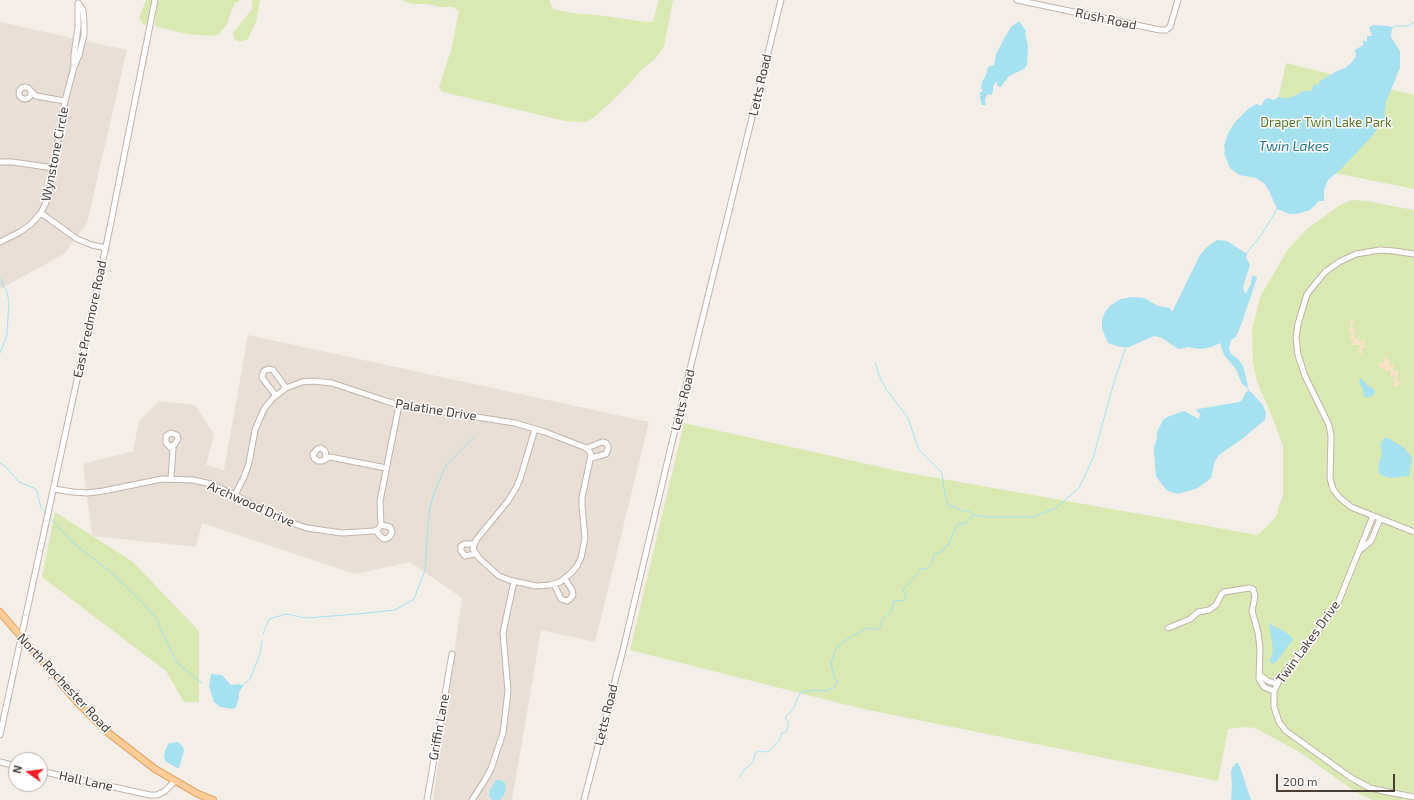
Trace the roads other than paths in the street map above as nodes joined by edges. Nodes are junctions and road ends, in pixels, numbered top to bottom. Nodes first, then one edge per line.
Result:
1 (155, 0) edge
2 (781, 0) edge
3 (1017, 0) edge
4 (1178, 0) edge
5 (77, 2) edge
6 (31, 91) junction
7 (36, 96) junction
8 (29, 98) junction
9 (65, 102) junction
10 (0, 162) edge
11 (54, 168) junction
12 (41, 213) junction
13 (0, 242) edge
14 (106, 248) junction
15 (1414, 254) edge
16 (286, 388) junction
17 (276, 396) junction
18 (399, 404) junction
19 (535, 429) junction
20 (167, 444) junction
21 (175, 444) junction
22 (587, 448) junction
23 (172, 450) junction
24 (326, 452) junction
25 (330, 457) junction
26 (591, 458) junction
27 (324, 460) junction
28 (386, 468) junction
29 (171, 479) junction
30 (54, 489) junction
31 (235, 495) junction
32 (1373, 516) junction
33 (1380, 519) junction
34 (380, 524) junction
35 (376, 530) junction
36 (1414, 532) edge
37 (474, 544) junction
38 (1359, 551) junction
39 (475, 554) junction
40 (565, 579) junction
41 (514, 581) junction
42 (554, 584) junction
43 (0, 612) edge
44 (1168, 628) dead end
45 (22, 638) junction
46 (452, 654) dead end
47 (1260, 675) junction
48 (1277, 684) junction
49 (1274, 691) junction
50 (0, 735) edge
51 (48, 773) edge
52 (175, 781) junction
53 (1414, 797) edge
54 (213, 800) edge
55 (427, 800) edge
56 (472, 800) edge
57 (584, 800) edge

1 - 14 street, East Predmore Road
2 - 57 street, Letts Road
3 - 4 street, Rush Road
5 - 9 street, Wynstone Circle
6 - 7 street
6 - 8 street
6 - 8 street
7 - 8 street
7 - 9 street
9 - 11 street, Wynstone Circle
10 - 11 street
11 - 12 street, Wynstone Circle
12 - 13 street, Wynstone Circle
12 - 14 street
14 - 30 street, East Predmore Road
15 - 32 street
16 - 17 street, Palatine Drive
16 - 17 street
16 - 18 street, Palatine Drive
17 - 31 street, Palatine Drive
18 - 19 street, Palatine Drive
18 - 28 street
19 - 22 street, Palatine Drive
19 - 37 street
20 - 21 street
20 - 21 street
20 - 23 street
21 - 23 street
22 - 26 street
22 - 26 street
23 - 29 street
24 - 25 street
24 - 27 street
24 - 27 street
25 - 27 street
25 - 28 street
26 - 40 street
28 - 34 street
29 - 30 street, Archwood Drive
29 - 31 street, Archwood Drive
30 - 45 street, East Predmore Road
31 - 35 street, Archwood Drive
32 - 33 street
32 - 38 street, Twin Lakes Drive
33 - 36 street
33 - 38 street, Twin Lakes Drive
34 - 35 street
34 - 35 street, Archwood Drive
37 - 39 street
37 - 39 street
38 - 48 street, Twin Lakes Drive
39 - 41 street
40 - 42 street
40 - 42 street
41 - 42 street
41 - 56 street
43 - 45 main road, North Rochester Road
44 - 47 street
45 - 50 street, East Predmore Road
45 - 52 main road, North Rochester Road
46 - 55 street, Griffin Lane
47 - 48 street
47 - 49 street
48 - 49 street, Twin Lakes Drive
49 - 53 street, Twin Lakes Drive
51 - 52 street, Hall Lane
52 - 54 main road, North Rochester Road

